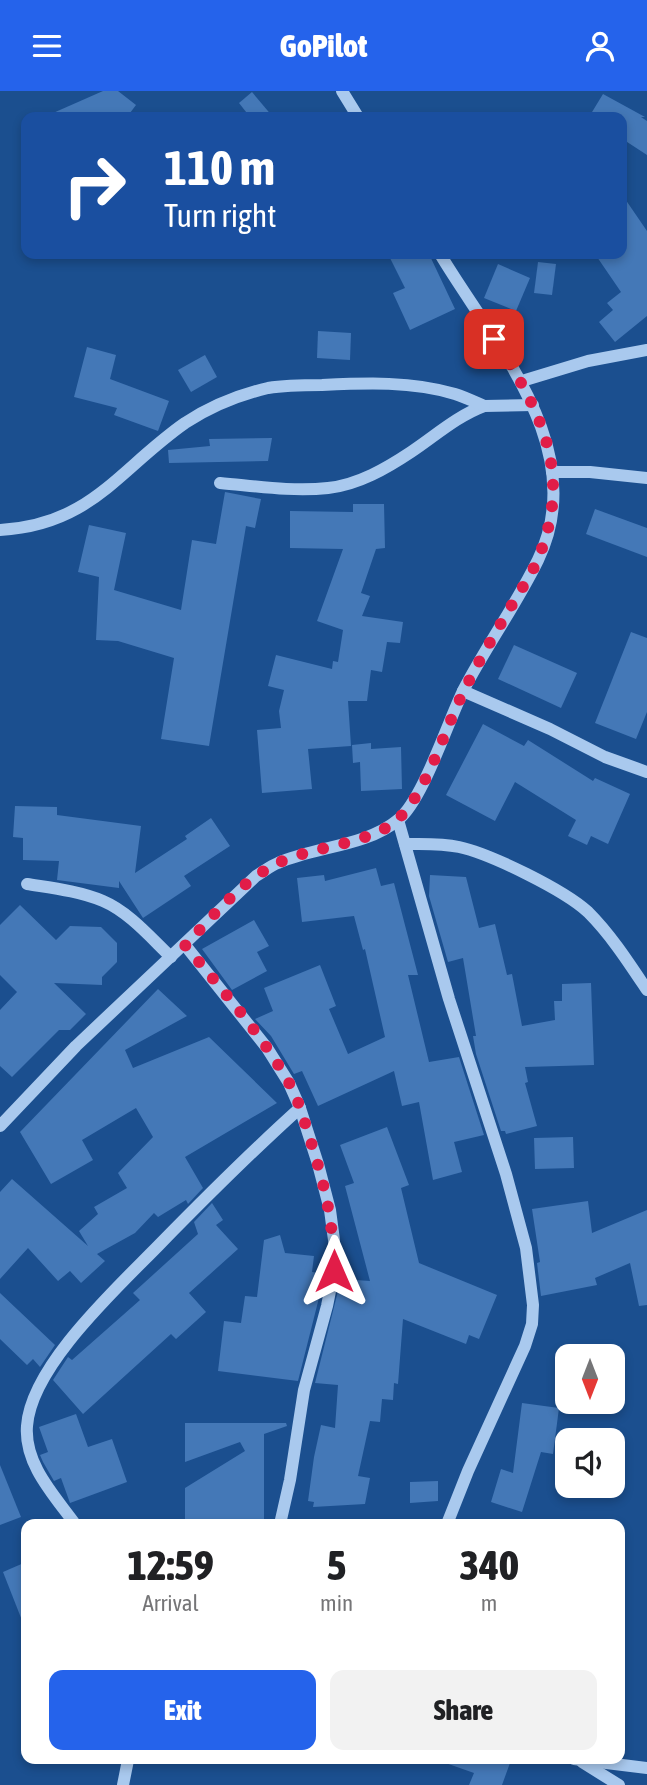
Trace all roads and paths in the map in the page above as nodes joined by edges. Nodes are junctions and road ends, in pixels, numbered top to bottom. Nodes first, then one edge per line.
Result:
1 (342, 91) edge
2 (355, 112) edge
3 (443, 259) edge
4 (647, 350) edge
5 (522, 381) junction
6 (533, 405) junction
7 (484, 406) junction
8 (552, 472) junction
9 (647, 478) edge
10 (220, 483) dead end
11 (0, 530) edge
12 (463, 691) junction
13 (647, 772) edge
14 (398, 820) junction
15 (405, 844) junction
16 (27, 884) dead end
17 (185, 945) junction
18 (171, 957) junction
19 (647, 990) edge
20 (300, 1108) junction
21 (0, 1126) edge
22 (72, 1519) edge
23 (281, 1519) edge
24 (449, 1519) edge
25 (127, 1764) edge
26 (585, 1764) edge
27 (616, 1764) edge
28 (647, 1768) edge
29 (123, 1785) edge
30 (619, 1785) edge

1 - 2 street
3 - 5 street
4 - 5 street
5 - 6 street
6 - 7 street
6 - 8 street
7 - 10 street
7 - 11 street
8 - 9 street
8 - 12 street
12 - 13 street
12 - 14 street
14 - 15 street
14 - 17 street
15 - 19 street
15 - 24 street
16 - 18 street
17 - 18 street
17 - 20 street
18 - 21 street
20 - 22 street
20 - 23 street
25 - 29 street
26 - 30 street
27 - 28 street

